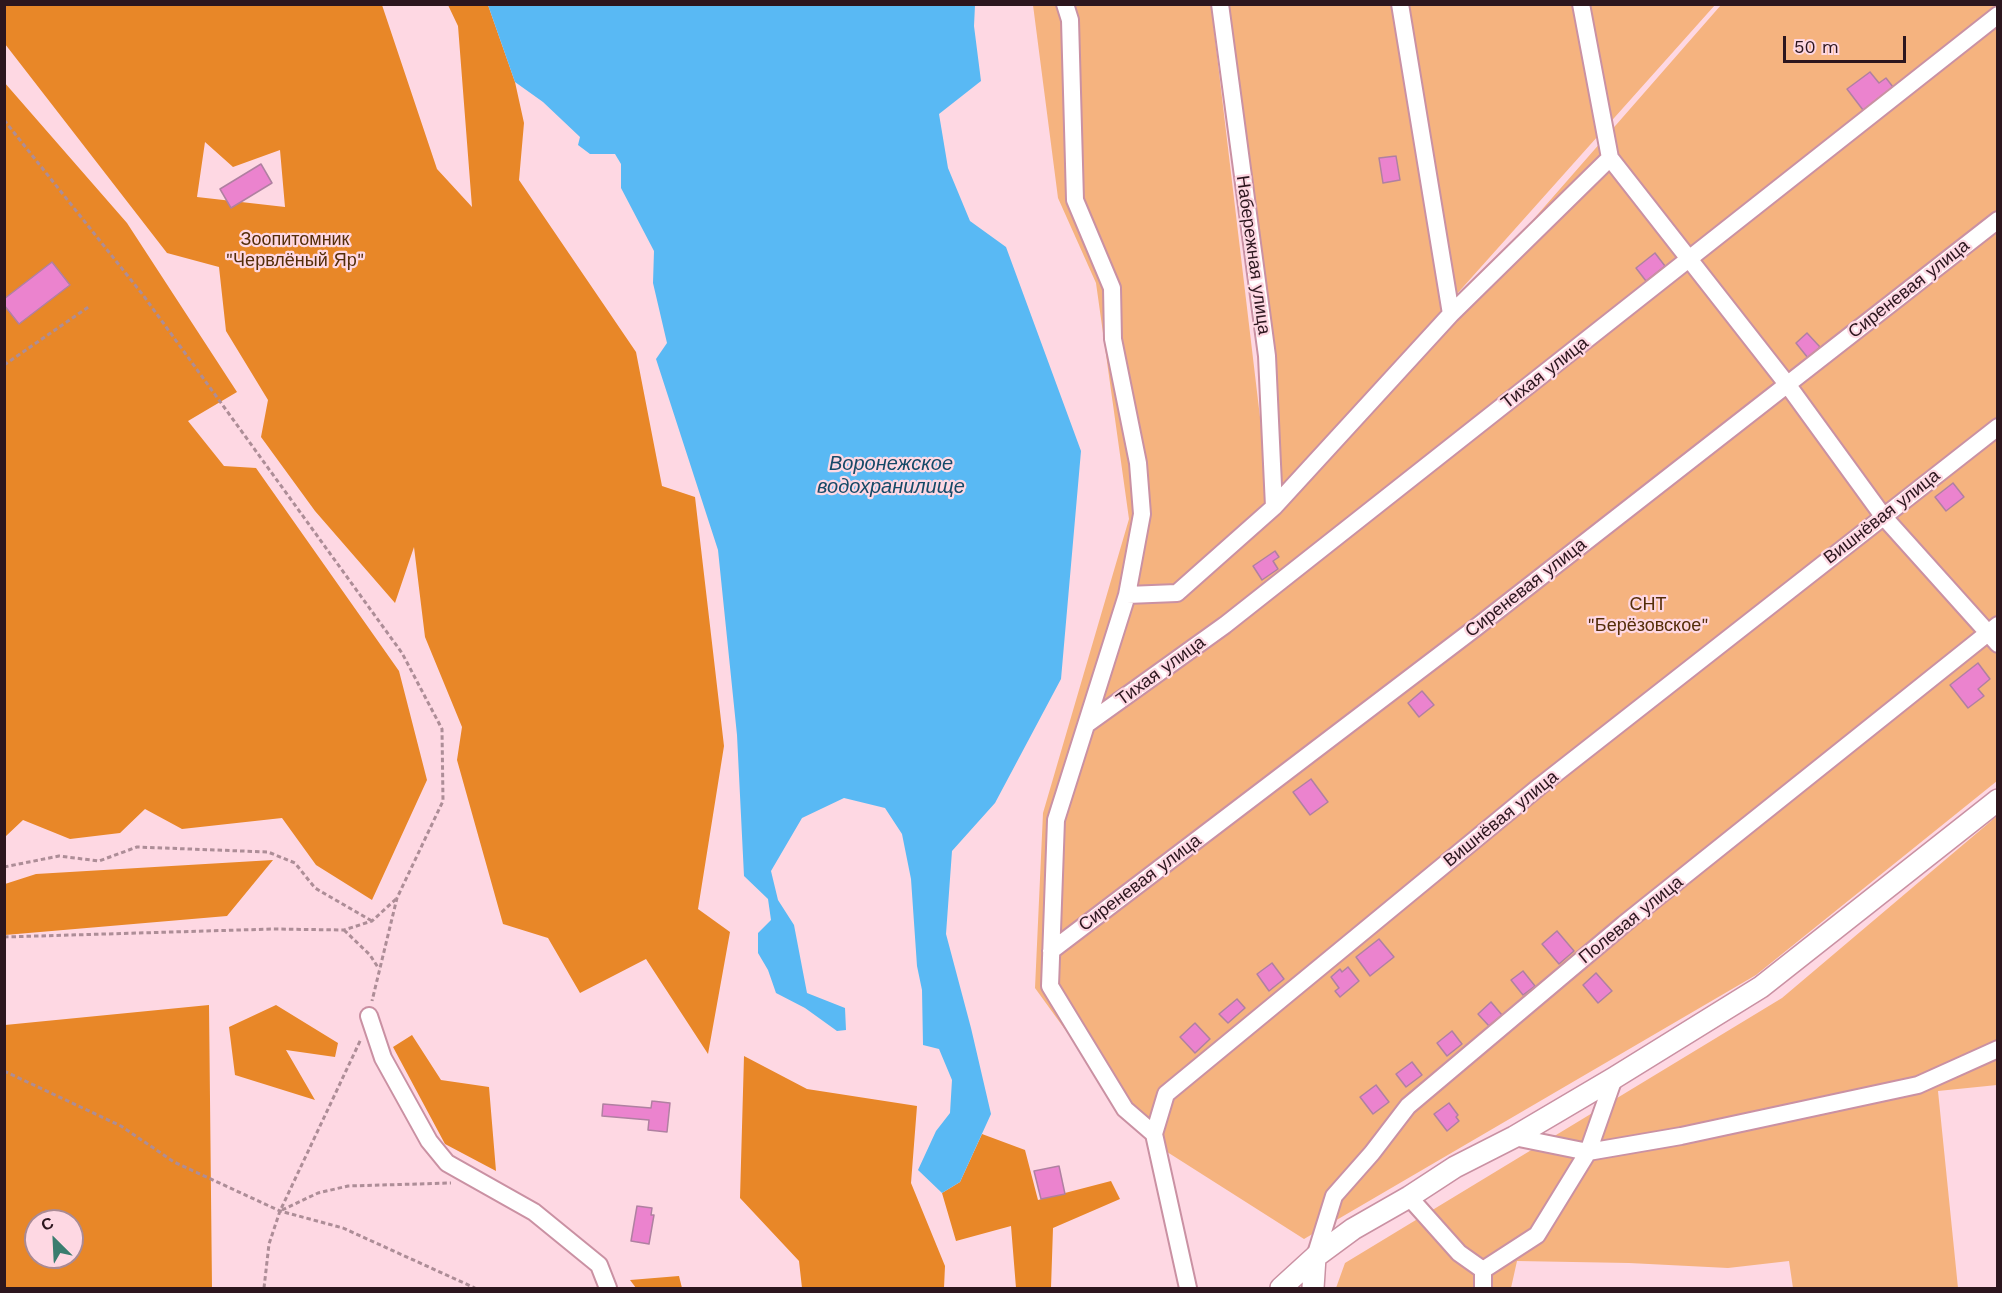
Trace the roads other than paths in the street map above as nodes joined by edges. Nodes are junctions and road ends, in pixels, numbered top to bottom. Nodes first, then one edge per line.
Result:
1 (1065, 4) edge
2 (1220, 4) edge
3 (1400, 4) edge
4 (1581, 4) edge
5 (1998, 15) edge
6 (1610, 158) junction
7 (1998, 220) edge
8 (1689, 259) junction
9 (1451, 314) junction
10 (1787, 384) junction
11 (1998, 427) edge
12 (1274, 507) junction
13 (1883, 516) junction
14 (1127, 595) junction
15 (1994, 634) edge
16 (1088, 724) junction
17 (1998, 800) edge
18 (1052, 951) junction
19 (369, 1016) road end
20 (1998, 1049) edge
21 (1614, 1078) junction
22 (1154, 1134) junction
23 (1514, 1137) junction
24 (1588, 1152) junction
25 (1409, 1197) junction
26 (1315, 1257) junction
27 (1483, 1270) junction
28 (608, 1288) edge
29 (1188, 1288) edge
30 (1281, 1288) edge
31 (1313, 1288) edge
32 (1483, 1288) edge

1 - 14 street
2 - 12 street, Набережная улица
3 - 9 street
4 - 6 street
5 - 8 street, Тихая улица
6 - 8 street
6 - 9 street
7 - 10 street, Сиреневая улица
8 - 10 street
8 - 16 street, Тихая улица
9 - 12 street
10 - 13 street
10 - 18 street, Сиреневая улица
11 - 13 street, Вишнёвая улица
12 - 14 street
13 - 15 street
13 - 22 street, Вишнёвая улица
14 - 16 street
15 - 26 street, Полевая улица
16 - 18 street
17 - 21 street
18 - 22 street
19 - 28 street
20 - 24 street
21 - 23 street
21 - 24 street
22 - 29 street, Вишнёвая улица
23 - 24 street
23 - 25 street
24 - 27 street
25 - 26 street
25 - 27 street
26 - 30 street
26 - 31 street
27 - 32 street

